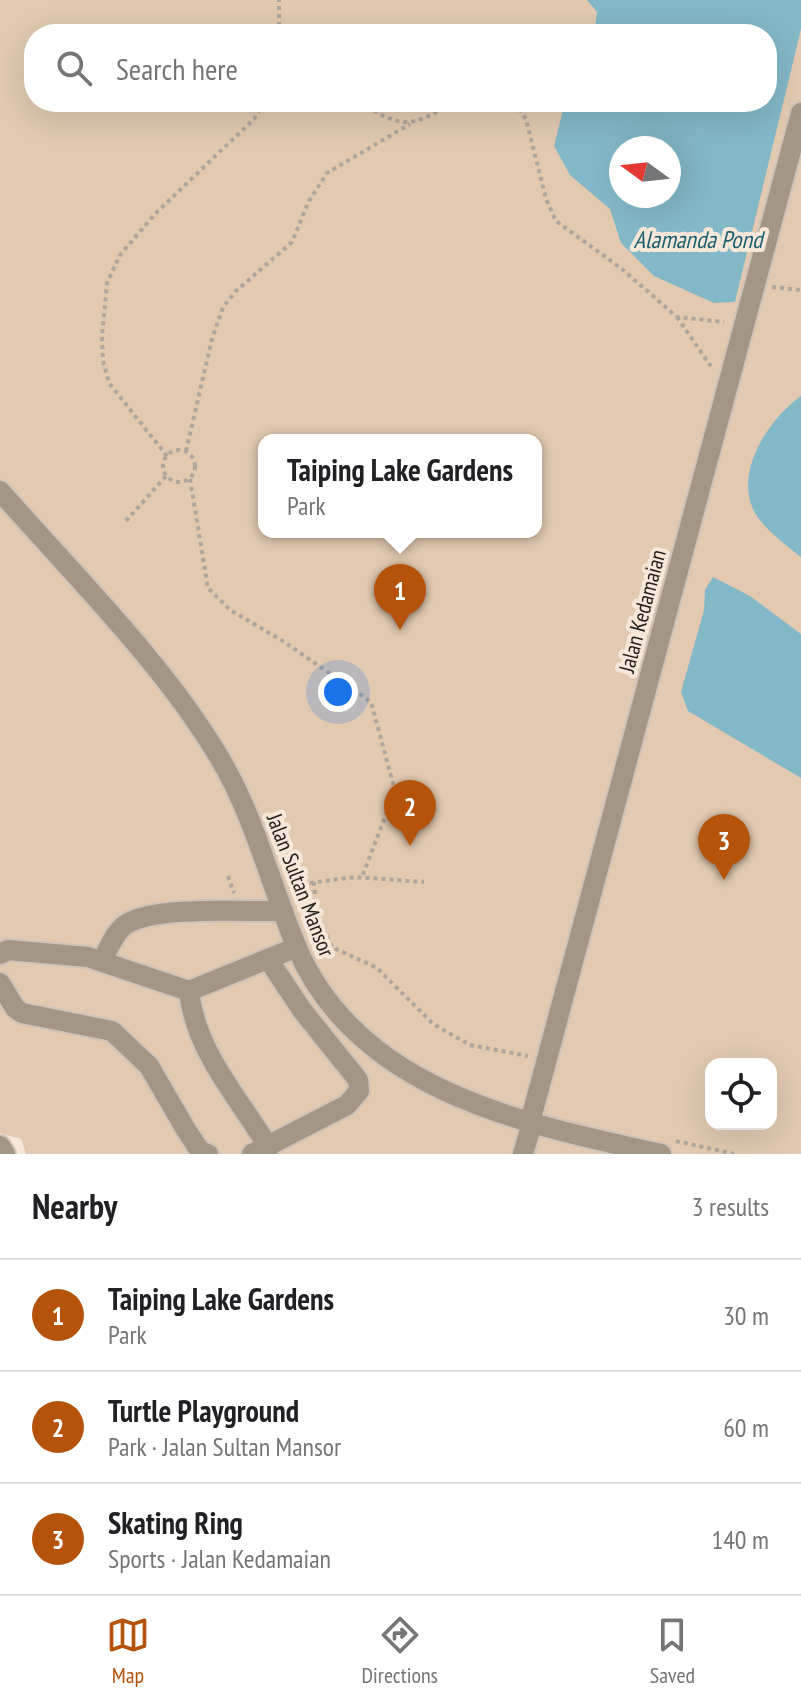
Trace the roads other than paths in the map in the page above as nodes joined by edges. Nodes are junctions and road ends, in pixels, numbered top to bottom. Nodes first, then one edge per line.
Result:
1 (801, 113) edge
2 (0, 491) edge
3 (283, 911) junction
4 (297, 947) junction
5 (0, 954) edge
6 (268, 959) junction
7 (102, 961) junction
8 (0, 983) edge
9 (189, 991) junction
10 (531, 1123) junction
11 (0, 1146) edge
12 (261, 1151) edge
13 (5, 1154) edge
14 (208, 1154) edge
15 (523, 1154) edge
16 (661, 1154) edge

1 - 10 street, Jalan Kedamaian
2 - 3 street, Jalan Sultan Mansor
3 - 4 street, Jalan Sultan Mansor
3 - 7 street
4 - 6 street
4 - 10 street, Jalan Sultan Mansor
5 - 7 street
6 - 9 street
6 - 12 street
7 - 9 street
8 - 14 street
9 - 12 street
10 - 15 street, Jalan Kedamaian
10 - 16 street, Jalan Sultan Mansor
11 - 13 street

